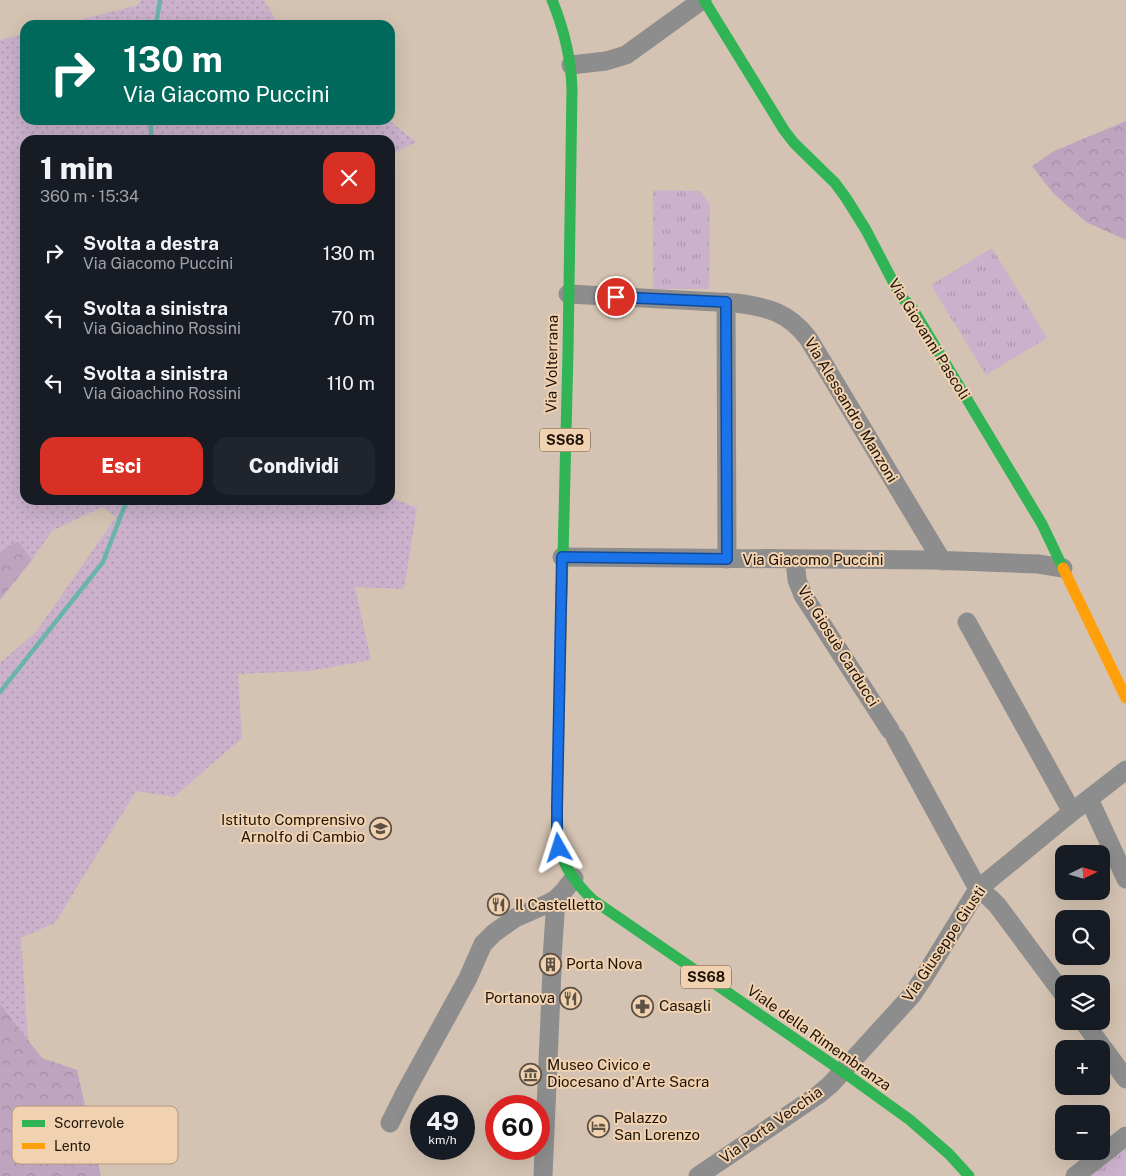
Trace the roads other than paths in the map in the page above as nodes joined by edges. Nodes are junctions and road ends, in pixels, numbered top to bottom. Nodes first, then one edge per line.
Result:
1 (552, 0) edge
2 (703, 0) edge
3 (571, 65) junction
4 (568, 294) junction
5 (726, 302) junction
6 (562, 557) junction
7 (727, 559) junction
8 (795, 559) junction
9 (942, 561) junction
10 (1063, 568) junction
11 (967, 622) dead end
12 (1126, 698) edge
13 (1126, 770) edge
14 (1089, 799) junction
15 (1072, 812) junction
16 (574, 878) junction
17 (1126, 879) edge
18 (978, 889) junction
19 (556, 907) junction
20 (1055, 984) edge
21 (1090, 1030) edge
22 (842, 1071) junction
23 (1126, 1079) edge
24 (390, 1123) dead end
25 (1126, 1136) edge
26 (543, 1176) edge
27 (698, 1176) edge
28 (969, 1176) edge
29 (1075, 1176) edge

1 - 3 main road, Via Volterrana / SS68
2 - 3 street, Via Giovanni Pascoli
2 - 10 main road, Via Giovanni Pascoli
3 - 4 main road, Via Volterrana / SS68
4 - 5 street, Via Alessandro Manzoni
4 - 6 main road, Via Volterrana / SS68
5 - 7 street
5 - 9 street, Via Alessandro Manzoni
6 - 7 street, Via Giacomo Puccini
6 - 16 main road, Via Volterrana / SS68
7 - 8 street, Via Giacomo Puccini
8 - 9 street, Via Giacomo Puccini
8 - 18 street, Via Giosuè Carducci
9 - 10 street, Via Giacomo Puccini
10 - 12 main road, Via Giovanni Pascoli
11 - 15 street
13 - 14 street, Via Giuseppe Giusti
14 - 15 street, Via Giuseppe Giusti
14 - 17 street
15 - 18 street, Via Giuseppe Giusti
16 - 19 street
16 - 22 main road, Viale della Rimembranza / SS68
18 - 20 street
18 - 22 street, Via Giuseppe Giusti
19 - 24 street
19 - 26 street
21 - 23 street
22 - 27 street, Via Porta Vecchia
22 - 28 main road, Viale della Rimembranza / SS68
25 - 29 street

